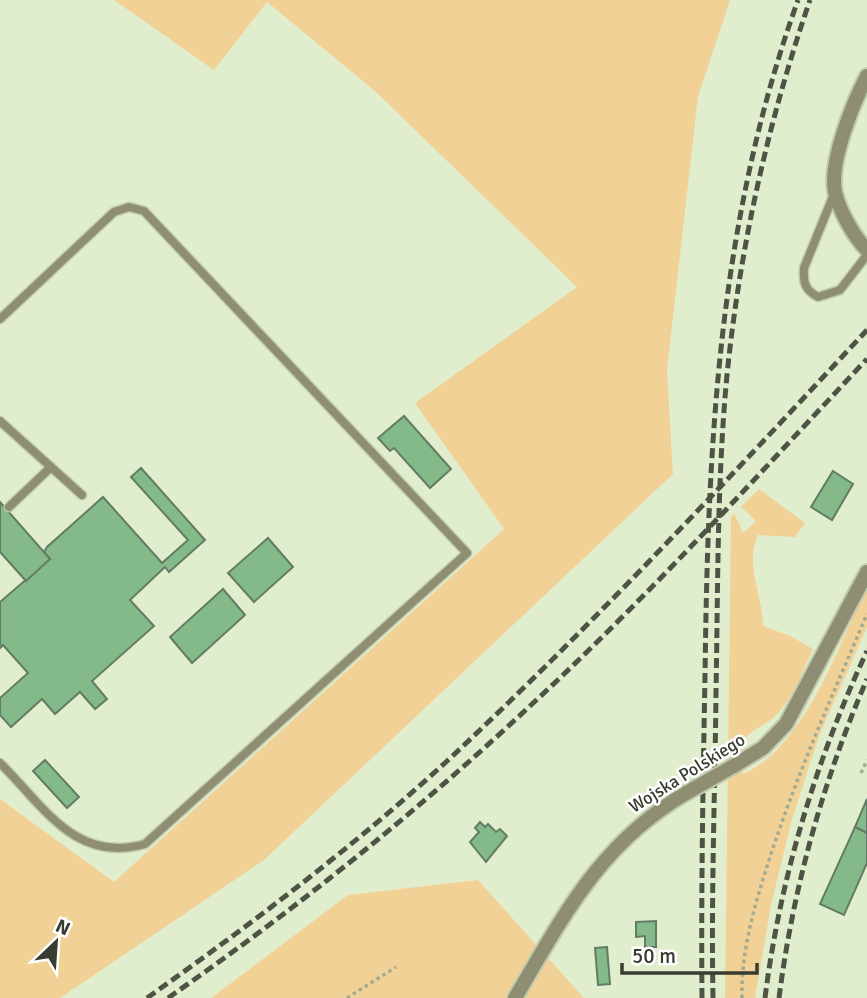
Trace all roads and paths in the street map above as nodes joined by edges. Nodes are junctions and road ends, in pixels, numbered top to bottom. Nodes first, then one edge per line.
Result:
1 (867, 76) edge
2 (835, 192) junction
3 (867, 252) edge
4 (0, 319) edge
5 (0, 421) edge
6 (51, 467) junction
7 (82, 495) dead end
8 (9, 507) dead end
9 (867, 572) edge
10 (867, 614) edge
11 (867, 760) edge
12 (0, 763) edge
13 (862, 773) dead end
14 (396, 967) dead end
15 (347, 998) edge
16 (515, 998) edge
17 (741, 998) edge

1 - 2 street
2 - 3 street
2 - 3 lane
4 - 12 lane
5 - 6 lane
6 - 7 lane
6 - 8 lane
9 - 16 street, Wojska Polskiego, bridge
10 - 17 path
11 - 13 path
14 - 15 path

